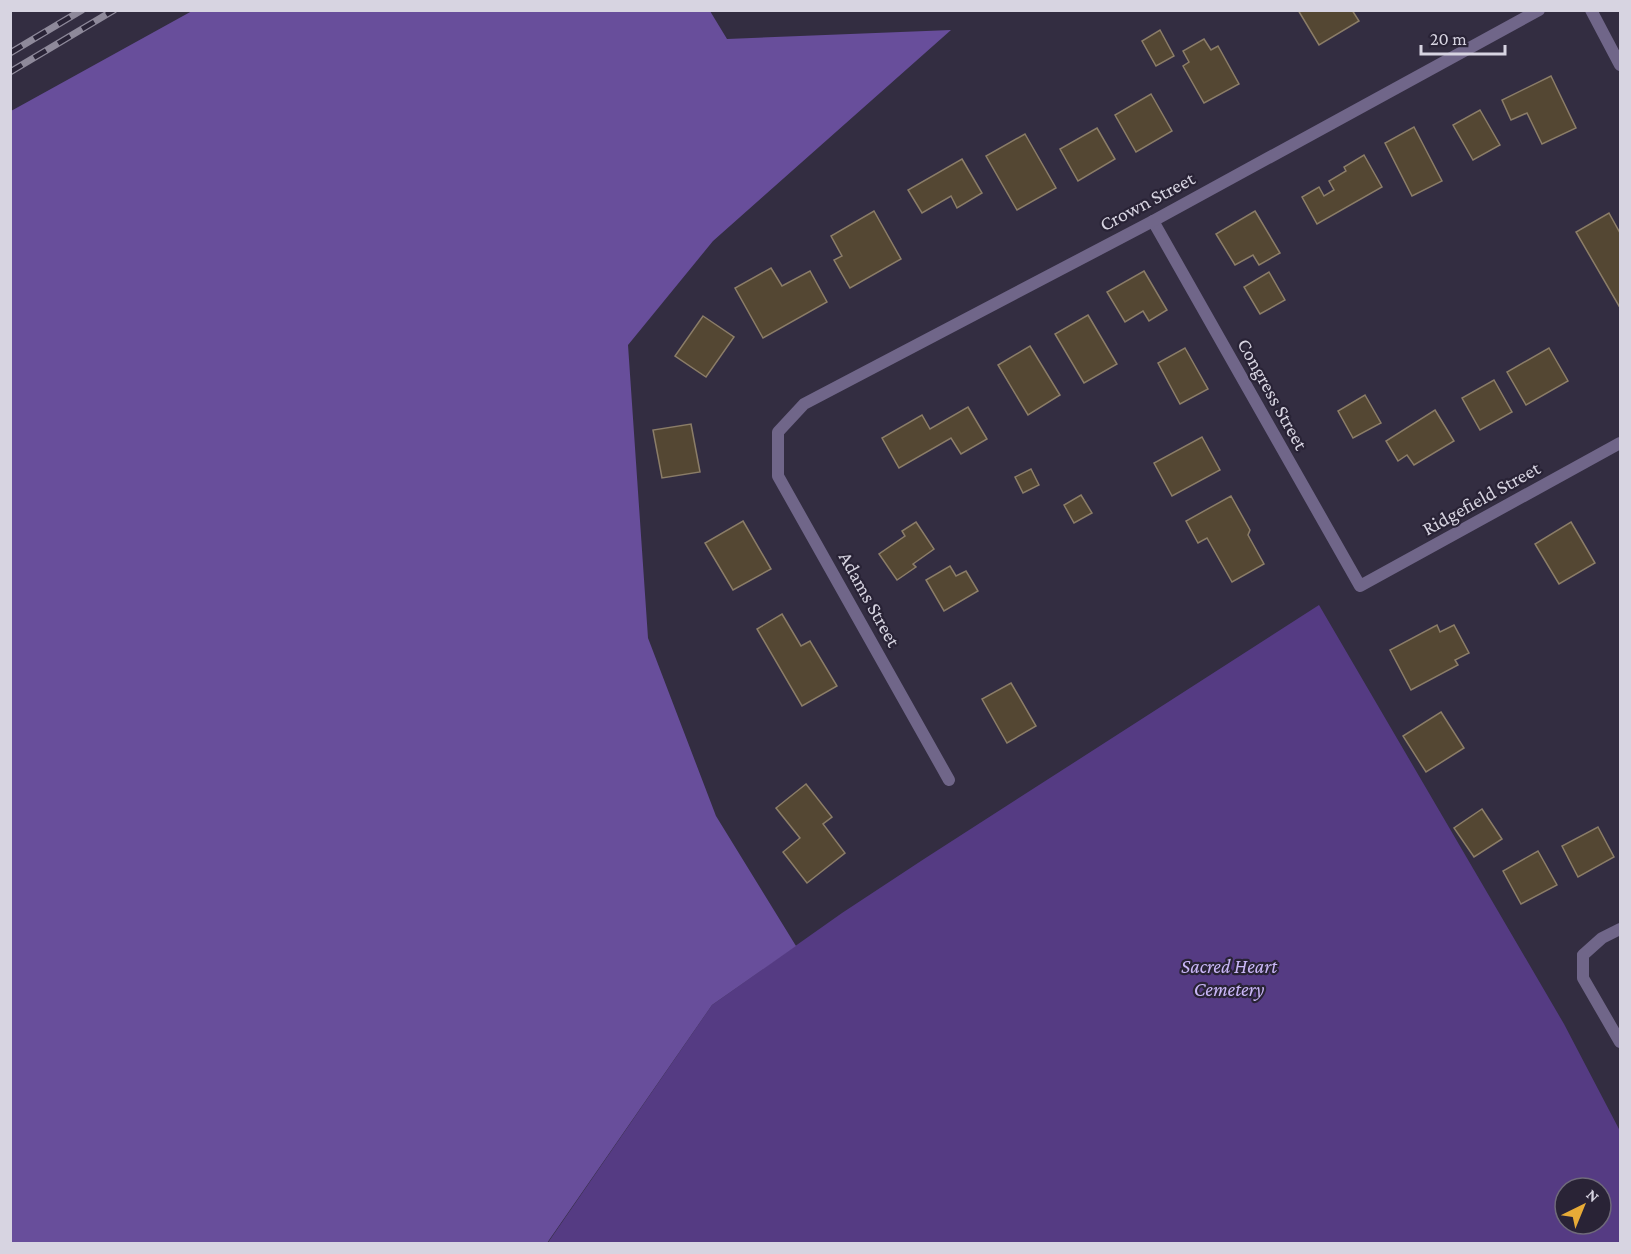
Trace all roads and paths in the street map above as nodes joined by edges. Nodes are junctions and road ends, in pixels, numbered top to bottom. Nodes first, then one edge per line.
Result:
1 (1539, 10) edge
2 (1592, 10) edge
3 (1620, 65) edge
4 (1153, 220) junction
5 (778, 432) joint
6 (1620, 443) edge
7 (1360, 586) joint
8 (949, 780) dead end
9 (1620, 929) edge
10 (1620, 1042) edge

1 - 4 street, Crown Street
2 - 3 street
4 - 5 street, Crown Street
4 - 7 street, Congress Street
5 - 8 street, Adams Street
6 - 7 street, Ridgefield Street
9 - 10 street

